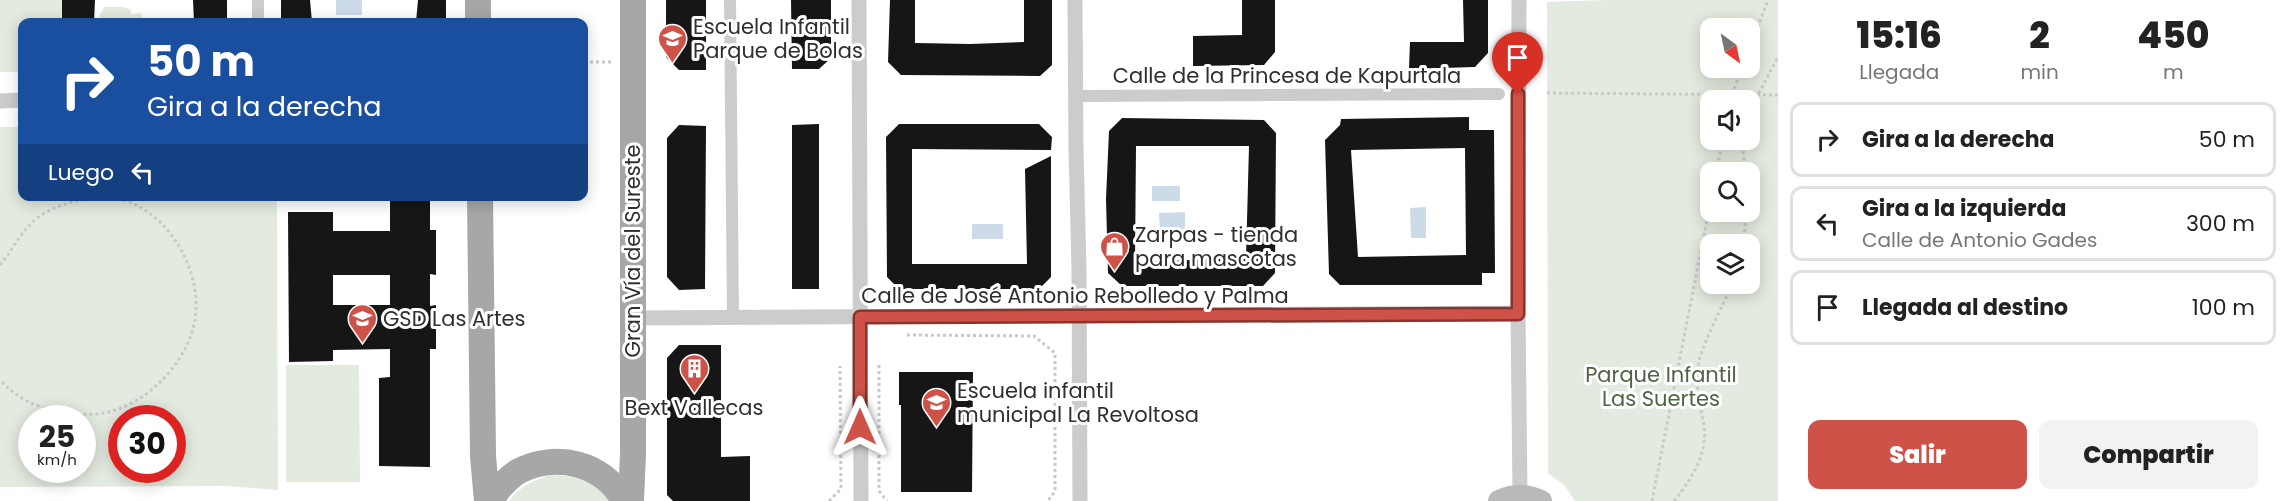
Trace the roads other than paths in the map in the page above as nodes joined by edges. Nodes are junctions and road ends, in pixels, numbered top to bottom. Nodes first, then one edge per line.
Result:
1 (258, 0) edge
2 (478, 0) edge
3 (633, 0) edge
4 (730, 0) edge
5 (859, 0) edge
6 (1075, 0) edge
7 (1519, 0) edge
8 (258, 18) edge
9 (478, 18) edge
10 (1499, 94) dead end
11 (1075, 96) junction
12 (0, 100) edge
13 (18, 100) edge
14 (480, 201) edge
15 (1518, 314) junction
16 (1080, 316) junction
17 (733, 317) junction
18 (860, 317) junction
19 (633, 318) junction
20 (1520, 499) edge
21 (488, 501) edge
22 (624, 501) edge
23 (631, 501) edge
24 (861, 501) edge
25 (1080, 501) edge

1 - 8 street
2 - 9 main road
3 - 19 main road, Gran Vía del Sureste
4 - 17 street
5 - 18 street
6 - 11 street
7 - 15 street
10 - 11 street, Calle de la Princesa de Kapurtala
11 - 16 street
12 - 13 street
14 - 21 main road
15 - 16 street, Calle de José Antonio Rebolledo y Palma
15 - 20 street
16 - 18 street, Calle de José Antonio Rebolledo y Palma
16 - 25 street
17 - 18 street, Calle de José Antonio Rebolledo y Palma
17 - 19 street, Calle de José Antonio Rebolledo y Palma
18 - 24 street
19 - 23 main road, Gran Vía del Sureste
21 - 22 main road

